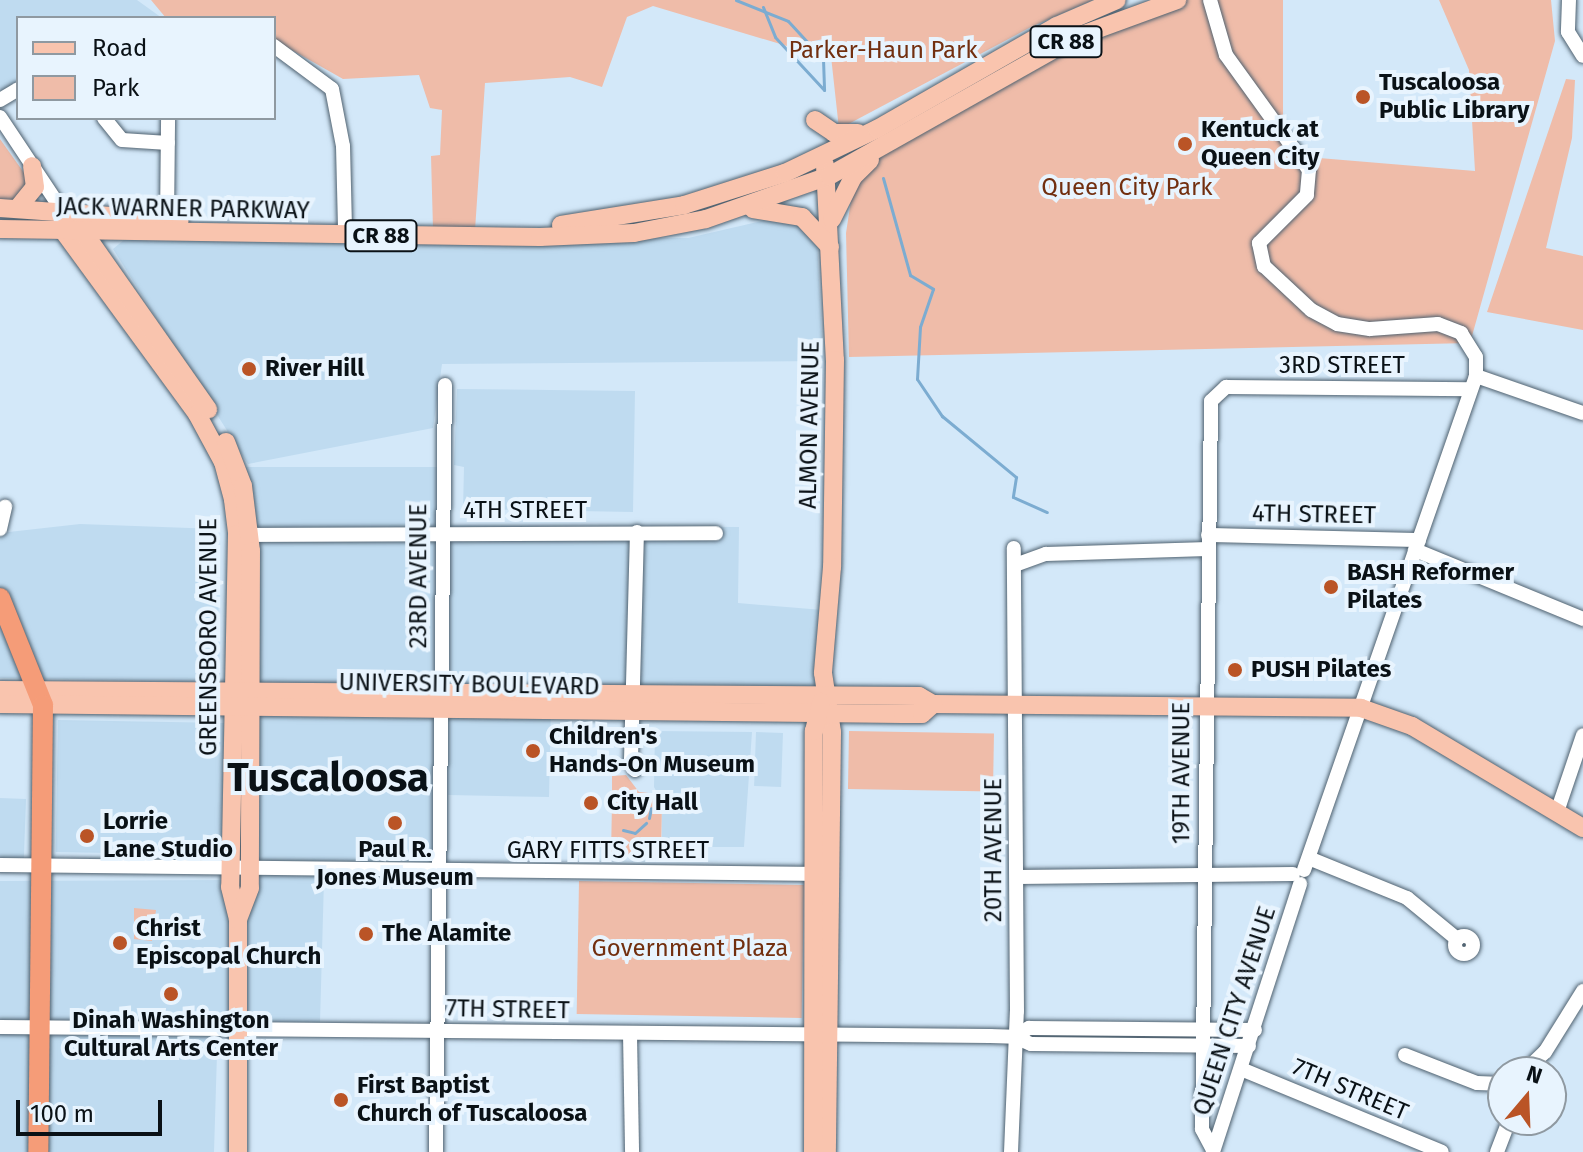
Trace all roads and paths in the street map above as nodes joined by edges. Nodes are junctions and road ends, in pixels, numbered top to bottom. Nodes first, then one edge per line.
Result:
1 (1117, 0) edge
2 (1177, 0) edge
3 (1210, 0) edge
4 (1569, 0) edge
5 (276, 47) edge
6 (1583, 56) edge
7 (0, 117) edge
8 (106, 120) edge
9 (168, 120) edge
10 (815, 120) dead end
11 (869, 133) junction
12 (168, 143) junction
13 (883, 147) junction
14 (822, 155) junction
15 (32, 166) junction
16 (829, 176) junction
17 (747, 208) junction
18 (9, 209) edge
19 (63, 212) junction
20 (167, 221) junction
21 (830, 225) junction
22 (345, 226) junction
23 (0, 229) edge
24 (64, 232) junction
25 (128, 232) junction
26 (87, 233) junction
27 (830, 247) junction
28 (109, 263) junction
29 (1473, 382) junction
30 (445, 385) dead end
31 (1215, 394) joint
32 (1583, 413) edge
33 (5, 507) dead end
34 (0, 529) edge
35 (637, 532) junction
36 (716, 533) dead end
37 (244, 535) junction
38 (441, 535) junction
39 (1208, 542) junction
40 (1417, 545) junction
41 (1014, 548) dead end
42 (1015, 565) junction
43 (3, 606) edge
44 (1583, 619) edge
45 (0, 690) edge
46 (40, 697) junction
47 (232, 699) junction
48 (252, 699) junction
49 (441, 701) junction
50 (634, 702) junction
51 (0, 704) edge
52 (1015, 704) junction
53 (1205, 705) junction
54 (823, 708) junction
55 (1361, 708) junction
56 (1583, 735) edge
57 (635, 770) dead end
58 (1557, 812) junction
59 (1583, 828) edge
60 (0, 865) edge
61 (43, 865) junction
62 (241, 870) junction
63 (1302, 872) junction
64 (439, 873) junction
65 (822, 874) junction
66 (1017, 877) junction
67 (1204, 878) junction
68 (1457, 939) dead end
69 (1583, 991) edge
70 (0, 1027) edge
71 (40, 1027) junction
72 (239, 1029) junction
73 (1203, 1029) junction
74 (1255, 1030) junction
75 (437, 1031) junction
76 (630, 1034) junction
77 (821, 1034) junction
78 (1015, 1037) junction
79 (1203, 1046) junction
80 (1249, 1046) junction
81 (1405, 1055) dead end
82 (1541, 1056) edge
83 (1241, 1069) junction
84 (1487, 1083) edge
85 (1213, 1151) edge
86 (38, 1152) edge
87 (238, 1152) edge
88 (436, 1152) edge
89 (632, 1152) edge
90 (813, 1152) edge
91 (827, 1152) edge
92 (1011, 1152) edge
93 (1442, 1152) edge

1 - 11 main road, JACK WARNER PARKWAY
2 - 13 main road, JACK WARNER PARKWAY / CR 88
3 - 29 street
4 - 6 street
5 - 22 street
7 - 15 street, GREENSBORO AVENUE
8 - 12 street
9 - 12 street
10 - 11 main road
11 - 14 main road, JACK WARNER PARKWAY
12 - 20 street
13 - 16 main road, JACK WARNER PARKWAY / CR 88
13 - 21 main road
14 - 16 main road, ALMON AVENUE
14 - 22 main road, JACK WARNER PARKWAY
15 - 18 main road
15 - 19 street, GREENSBORO AVENUE
16 - 17 main road, JACK WARNER PARKWAY / CR 88
16 - 21 main road, ALMON AVENUE
17 - 25 main road, JACK WARNER PARKWAY / CR 88
17 - 27 main road
18 - 19 main road, JACK WARNER PARKWAY
19 - 20 main road, JACK WARNER PARKWAY
19 - 24 main road
19 - 26 main road, GREENSBORO AVENUE
20 - 22 main road, JACK WARNER PARKWAY
21 - 27 main road, ALMON AVENUE
23 - 24 main road, JACK WARNER PARKWAY / CR 88
24 - 26 main road, JACK WARNER PARKWAY / CR 88
24 - 37 main road, GREENSBORO AVENUE
25 - 26 main road, JACK WARNER PARKWAY / CR 88
25 - 28 main road
26 - 28 main road, GREENSBORO AVENUE
27 - 54 main road, ALMON AVENUE
28 - 37 main road, GREENSBORO AVENUE
29 - 31 street, 3RD STREET
29 - 32 street, 3RD STREET
29 - 40 street, QUEEN CITY AVENUE
30 - 38 street, 23RD AVENUE
31 - 39 street, 19TH AVENUE
33 - 34 street
35 - 36 street, 4TH STREET
35 - 38 street, 4TH STREET
35 - 50 street
37 - 38 street, 4TH STREET
37 - 47 main road, GREENSBORO AVENUE
37 - 48 main road, GREENSBORO AVENUE
38 - 49 street, 23RD AVENUE
39 - 40 street, 4TH STREET
39 - 42 street, 4TH STREET
39 - 53 street, 19TH AVENUE
40 - 44 street, 4TH STREET
40 - 55 street, QUEEN CITY AVENUE
41 - 42 street, 20TH AVENUE
42 - 52 street, 20TH AVENUE
43 - 46 highway
45 - 46 main road, UNIVERSITY BOULEVARD
46 - 47 main road, UNIVERSITY BOULEVARD
46 - 51 main road, UNIVERSITY BOULEVARD
46 - 61 highway
47 - 48 main road, UNIVERSITY BOULEVARD
47 - 62 main road, GREENSBORO AVENUE
48 - 49 main road, UNIVERSITY BOULEVARD
48 - 62 main road, GREENSBORO AVENUE
49 - 50 main road, UNIVERSITY BOULEVARD
49 - 64 street, 23RD AVENUE
50 - 54 main road, UNIVERSITY BOULEVARD
50 - 57 street
52 - 53 main road, UNIVERSITY BOULEVARD
52 - 54 main road, UNIVERSITY BOULEVARD
52 - 66 street, 20TH AVENUE
53 - 55 main road, UNIVERSITY BOULEVARD
53 - 67 street, 19TH AVENUE
54 - 65 main road, ALMON AVENUE
55 - 58 main road, UNIVERSITY BOULEVARD
55 - 63 street, QUEEN CITY AVENUE
56 - 58 street
58 - 59 main road, UNIVERSITY BOULEVARD
60 - 61 street, GARY FITTS STREET
61 - 62 street, GARY FITTS STREET
61 - 71 highway
62 - 64 street, GARY FITTS STREET
62 - 72 main road, GREENSBORO AVENUE
63 - 67 street
63 - 68 street
63 - 74 street, QUEEN CITY AVENUE
64 - 65 street, GARY FITTS STREET
64 - 75 street, 23RD AVENUE
65 - 77 main road, ALMON AVENUE
66 - 67 street
66 - 78 street, 20TH AVENUE
67 - 73 street, 19TH AVENUE
69 - 82 street
70 - 71 street, 7TH STREET
71 - 72 street, 7TH STREET
71 - 86 highway
72 - 75 street, 7TH STREET
72 - 87 main road, GREENSBORO AVENUE
73 - 74 street, 7TH STREET
73 - 78 street, 7TH STREET
73 - 79 street, 19TH AVENUE
74 - 80 street, QUEEN CITY AVENUE
75 - 76 street, 7TH STREET
75 - 88 street, 23RD AVENUE
76 - 77 street, 7TH STREET
76 - 89 street
77 - 78 street, 7TH STREET
77 - 90 main road, ALMON AVENUE
77 - 91 main road, ALMON AVENUE
78 - 79 street, 7TH STREET
78 - 92 street, 20TH AVENUE
79 - 80 street, 7TH STREET
79 - 85 street, 19TH AVENUE
80 - 83 street, QUEEN CITY AVENUE
81 - 84 street
83 - 85 street, QUEEN CITY AVENUE
83 - 93 street, 7TH STREET

